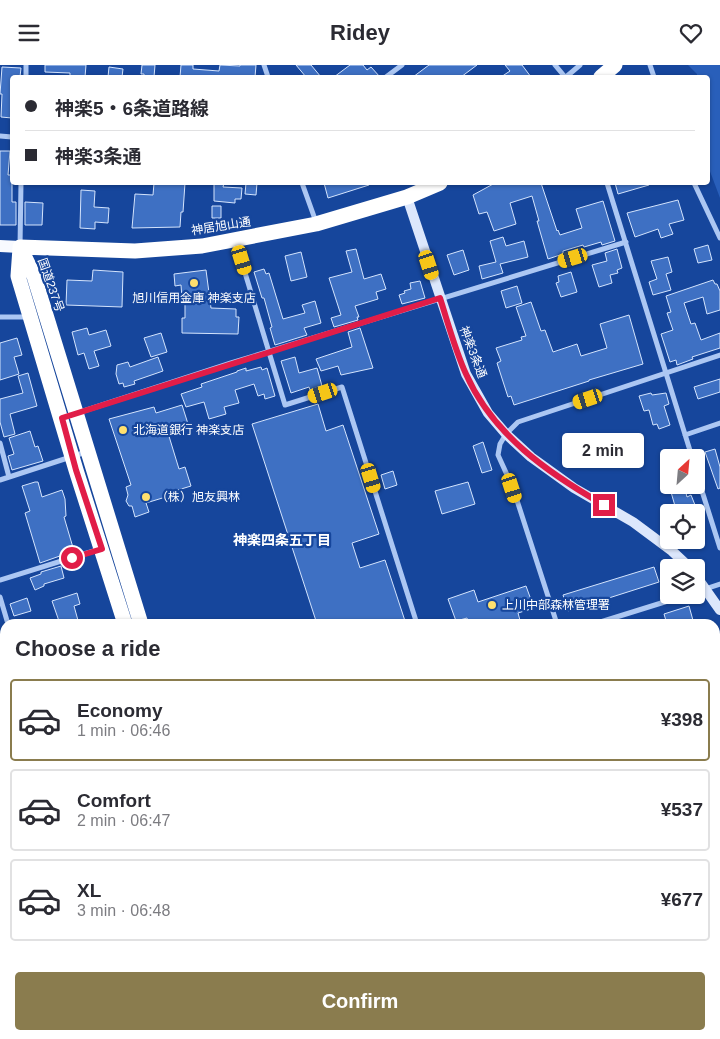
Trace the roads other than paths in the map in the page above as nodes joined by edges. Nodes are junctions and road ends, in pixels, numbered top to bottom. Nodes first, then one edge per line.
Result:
1 (402, 65) edge
2 (555, 65) edge
3 (580, 65) edge
4 (615, 65) edge
5 (389, 75) edge
6 (564, 75) edge
7 (568, 75) edge
8 (603, 75) edge
9 (21, 185) edge
10 (303, 185) edge
11 (435, 185) edge
12 (609, 185) edge
13 (695, 185) edge
14 (407, 197) junction
15 (316, 224) junction
16 (720, 238) edge
17 (235, 240) junction
18 (626, 242) junction
19 (0, 245) edge
20 (20, 247) junction
21 (440, 298) junction
22 (0, 317) edge
23 (31, 317) junction
24 (269, 352) junction
25 (720, 355) edge
26 (666, 374) junction
27 (77, 413) junction
28 (62, 418) junction
29 (720, 423) edge
30 (506, 434) junction
31 (684, 435) junction
32 (0, 443) edge
33 (689, 449) edge
34 (88, 451) junction
35 (73, 457) junction
36 (10, 477) junction
37 (0, 480) edge
38 (703, 494) edge
39 (118, 545) junction
40 (720, 548) edge
41 (102, 549) junction
42 (680, 559) edge
43 (0, 580) edge
44 (720, 584) edge
45 (705, 587) edge
46 (707, 589) junction
47 (0, 597) edge
48 (660, 603) edge
49 (720, 609) edge
50 (7, 619) edge
51 (123, 619) edge
52 (140, 619) edge
53 (415, 619) edge
54 (555, 619) edge
55 (610, 619) edge

1 - 5 street
2 - 6 street
3 - 7 street
4 - 8 highway
9 - 20 street
10 - 15 street
11 - 14 highway, 神居旭山通
12 - 18 street
13 - 16 street
14 - 15 highway, 神居旭山通
14 - 21 street, 神楽3条通
15 - 17 highway, 神居旭山通
17 - 20 highway, 神居旭山通
17 - 24 street
18 - 21 street
18 - 26 street
19 - 20 main road, 神居旭山通
20 - 23 highway, 国道237号
20 - 27 highway, 国道237号
21 - 24 street
21 - 30 street, 神楽3条通
22 - 23 street
23 - 28 highway, 国道237号
24 - 27 street
24 - 53 street
25 - 26 street
26 - 30 street
26 - 31 street
27 - 28 street
27 - 34 highway, 国道237号
28 - 35 highway, 国道237号
29 - 31 street
30 - 42 street, 神楽3条通
30 - 54 street
31 - 33 street
32 - 36 street
34 - 35 street
34 - 39 highway, 国道237号
35 - 36 street
35 - 41 highway, 国道237号
36 - 37 street
38 - 40 street
39 - 41 street
39 - 52 highway, 国道237号
41 - 43 street
41 - 51 highway, 国道237号
44 - 46 street
45 - 46 street
46 - 49 street
47 - 50 street
48 - 55 street

